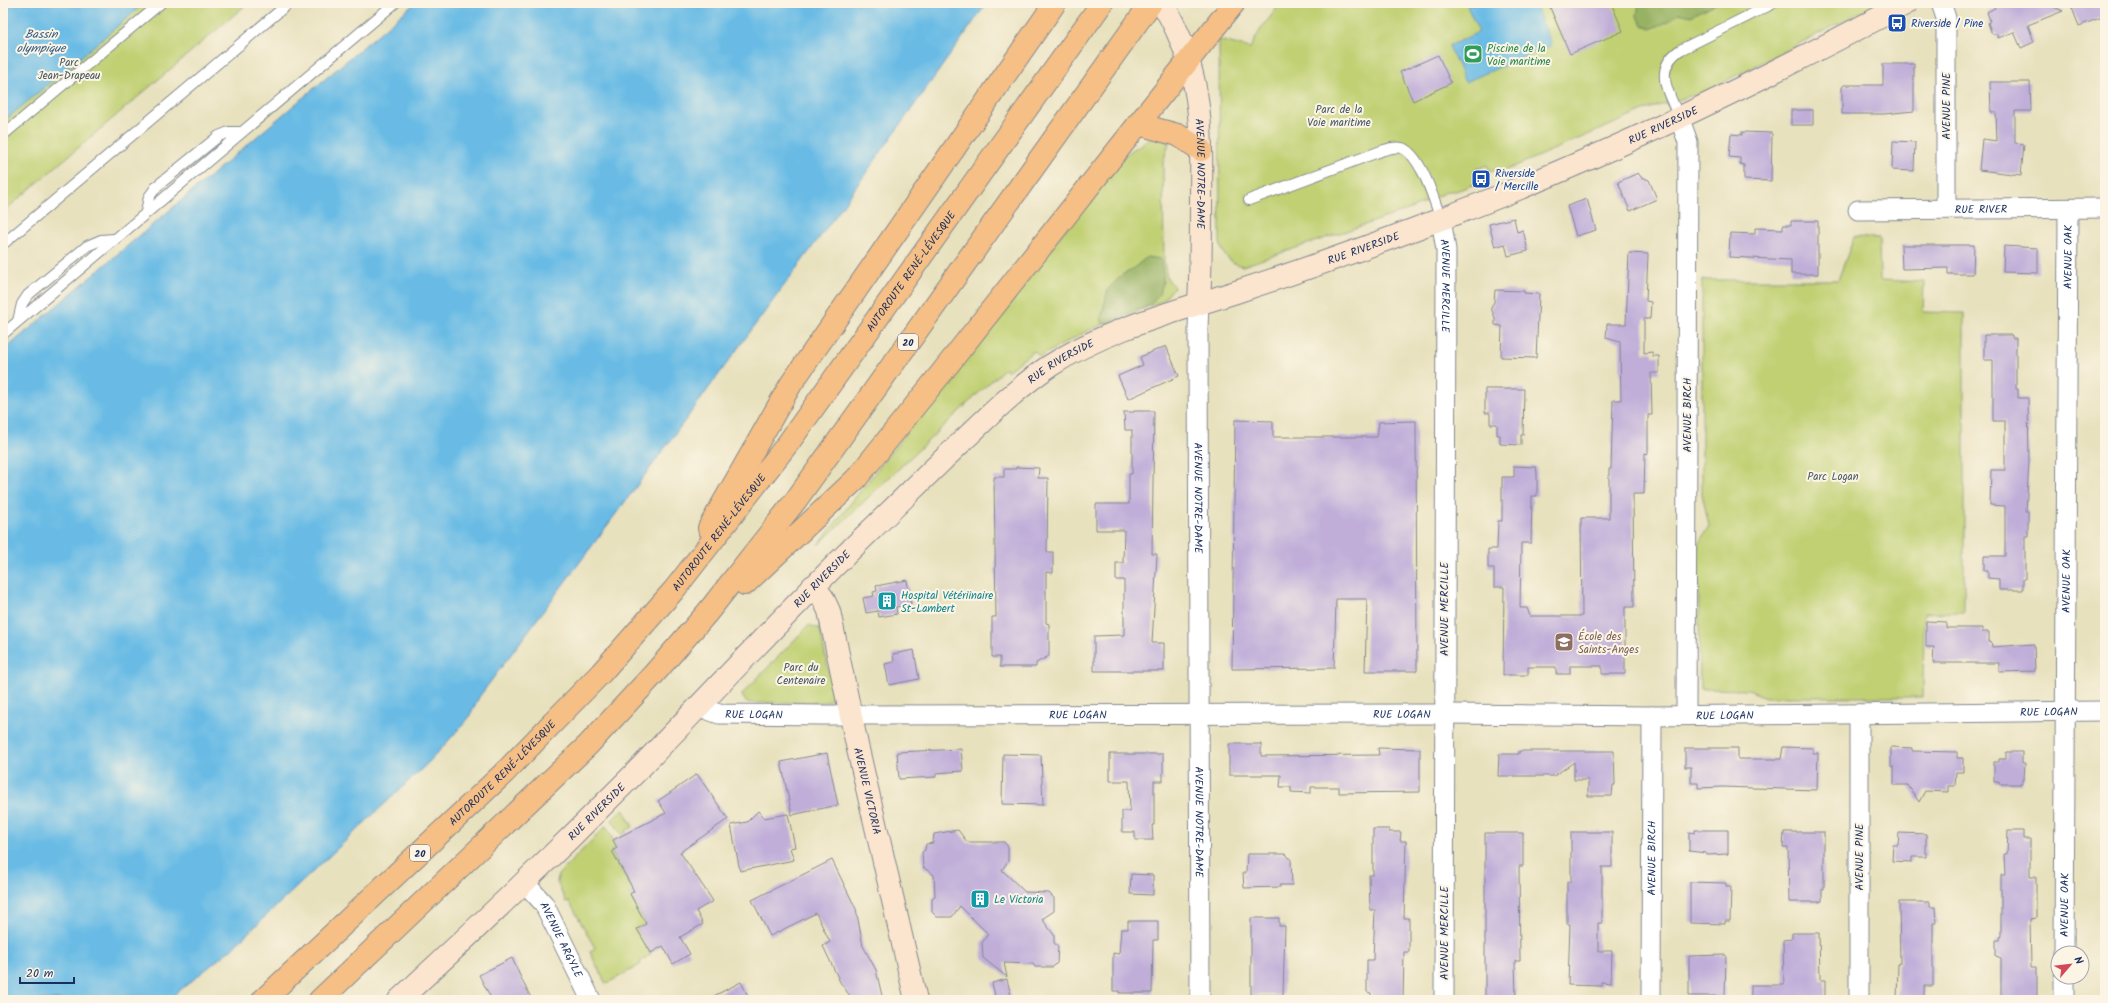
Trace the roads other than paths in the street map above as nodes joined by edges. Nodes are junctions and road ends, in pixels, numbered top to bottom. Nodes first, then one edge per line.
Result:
1 (161, 3) edge
2 (289, 3) edge
3 (394, 3) edge
4 (1055, 3) edge
5 (1102, 3) edge
6 (1151, 3) edge
7 (1162, 3) edge
8 (1234, 3) edge
9 (1774, 3) edge
10 (1907, 3) edge
11 (1941, 3) edge
12 (1188, 60) junction
13 (1679, 117) junction
14 (1138, 124) junction
15 (3, 135) edge
16 (1201, 150) junction
17 (1248, 200) dead end
18 (2105, 208) edge
19 (1946, 209) junction
20 (2068, 209) junction
21 (1858, 210) dead end
22 (1440, 219) junction
23 (3, 244) edge
24 (1199, 303) junction
25 (4, 333) edge
26 (813, 586) junction
27 (674, 590) junction
28 (675, 650) junction
29 (700, 705) junction
30 (2065, 711) junction
31 (2105, 711) edge
32 (1444, 714) junction
33 (1859, 714) junction
34 (850, 715) junction
35 (1199, 715) junction
36 (1686, 715) junction
37 (1652, 716) junction
38 (525, 883) junction
39 (2064, 945) edge
40 (2064, 985) edge
41 (263, 1000) edge
42 (320, 1000) edge
43 (399, 1000) edge
44 (591, 1000) edge
45 (916, 1000) edge
46 (1200, 1000) edge
47 (1444, 1000) edge
48 (1651, 1000) edge
49 (1858, 1000) edge
50 (2064, 1000) edge

1 - 15 lane
2 - 23 lane
3 - 25 lane
4 - 27 highway
5 - 27 highway, AUTOROUTE RENÉ-LÉVESQUE / 20
6 - 28 highway, 20
7 - 12 street, AVENUE NOTRE-DAME
8 - 12 highway
9 - 13 lane
10 - 13 street, RUE RIVERSIDE
11 - 19 street, AVENUE PINE
12 - 14 highway
12 - 16 street, AVENUE NOTRE-DAME
13 - 22 street, RUE RIVERSIDE
13 - 36 street, AVENUE BIRCH
14 - 16 highway
14 - 28 highway
16 - 24 street, AVENUE NOTRE-DAME
17 - 22 lane
18 - 20 street, RUE RIVER
19 - 20 street, RUE RIVER
19 - 21 street, RUE RIVER
20 - 30 street, AVENUE OAK
22 - 24 street, RUE RIVERSIDE
22 - 32 street, AVENUE MERCILLE
24 - 26 street, RUE RIVERSIDE
24 - 35 street, AVENUE NOTRE-DAME
26 - 29 street, RUE RIVERSIDE
26 - 34 street, AVENUE VICTORIA
27 - 41 highway, AUTOROUTE RENÉ-LÉVESQUE / 20
28 - 42 highway, 20
29 - 34 street, RUE LOGAN
29 - 38 street, RUE RIVERSIDE
30 - 31 street, RUE LOGAN
30 - 33 street, RUE LOGAN
30 - 39 street, AVENUE OAK
32 - 35 street, RUE LOGAN
32 - 37 street, RUE LOGAN
32 - 47 street, AVENUE MERCILLE
33 - 36 street, RUE LOGAN
33 - 49 street, AVENUE PINE
34 - 35 street, RUE LOGAN
34 - 45 street, AVENUE VICTORIA
35 - 46 street, AVENUE NOTRE-DAME
36 - 37 street, RUE LOGAN
37 - 48 street, AVENUE BIRCH
38 - 43 street, RUE RIVERSIDE
38 - 44 street, AVENUE ARGYLE
40 - 50 street

